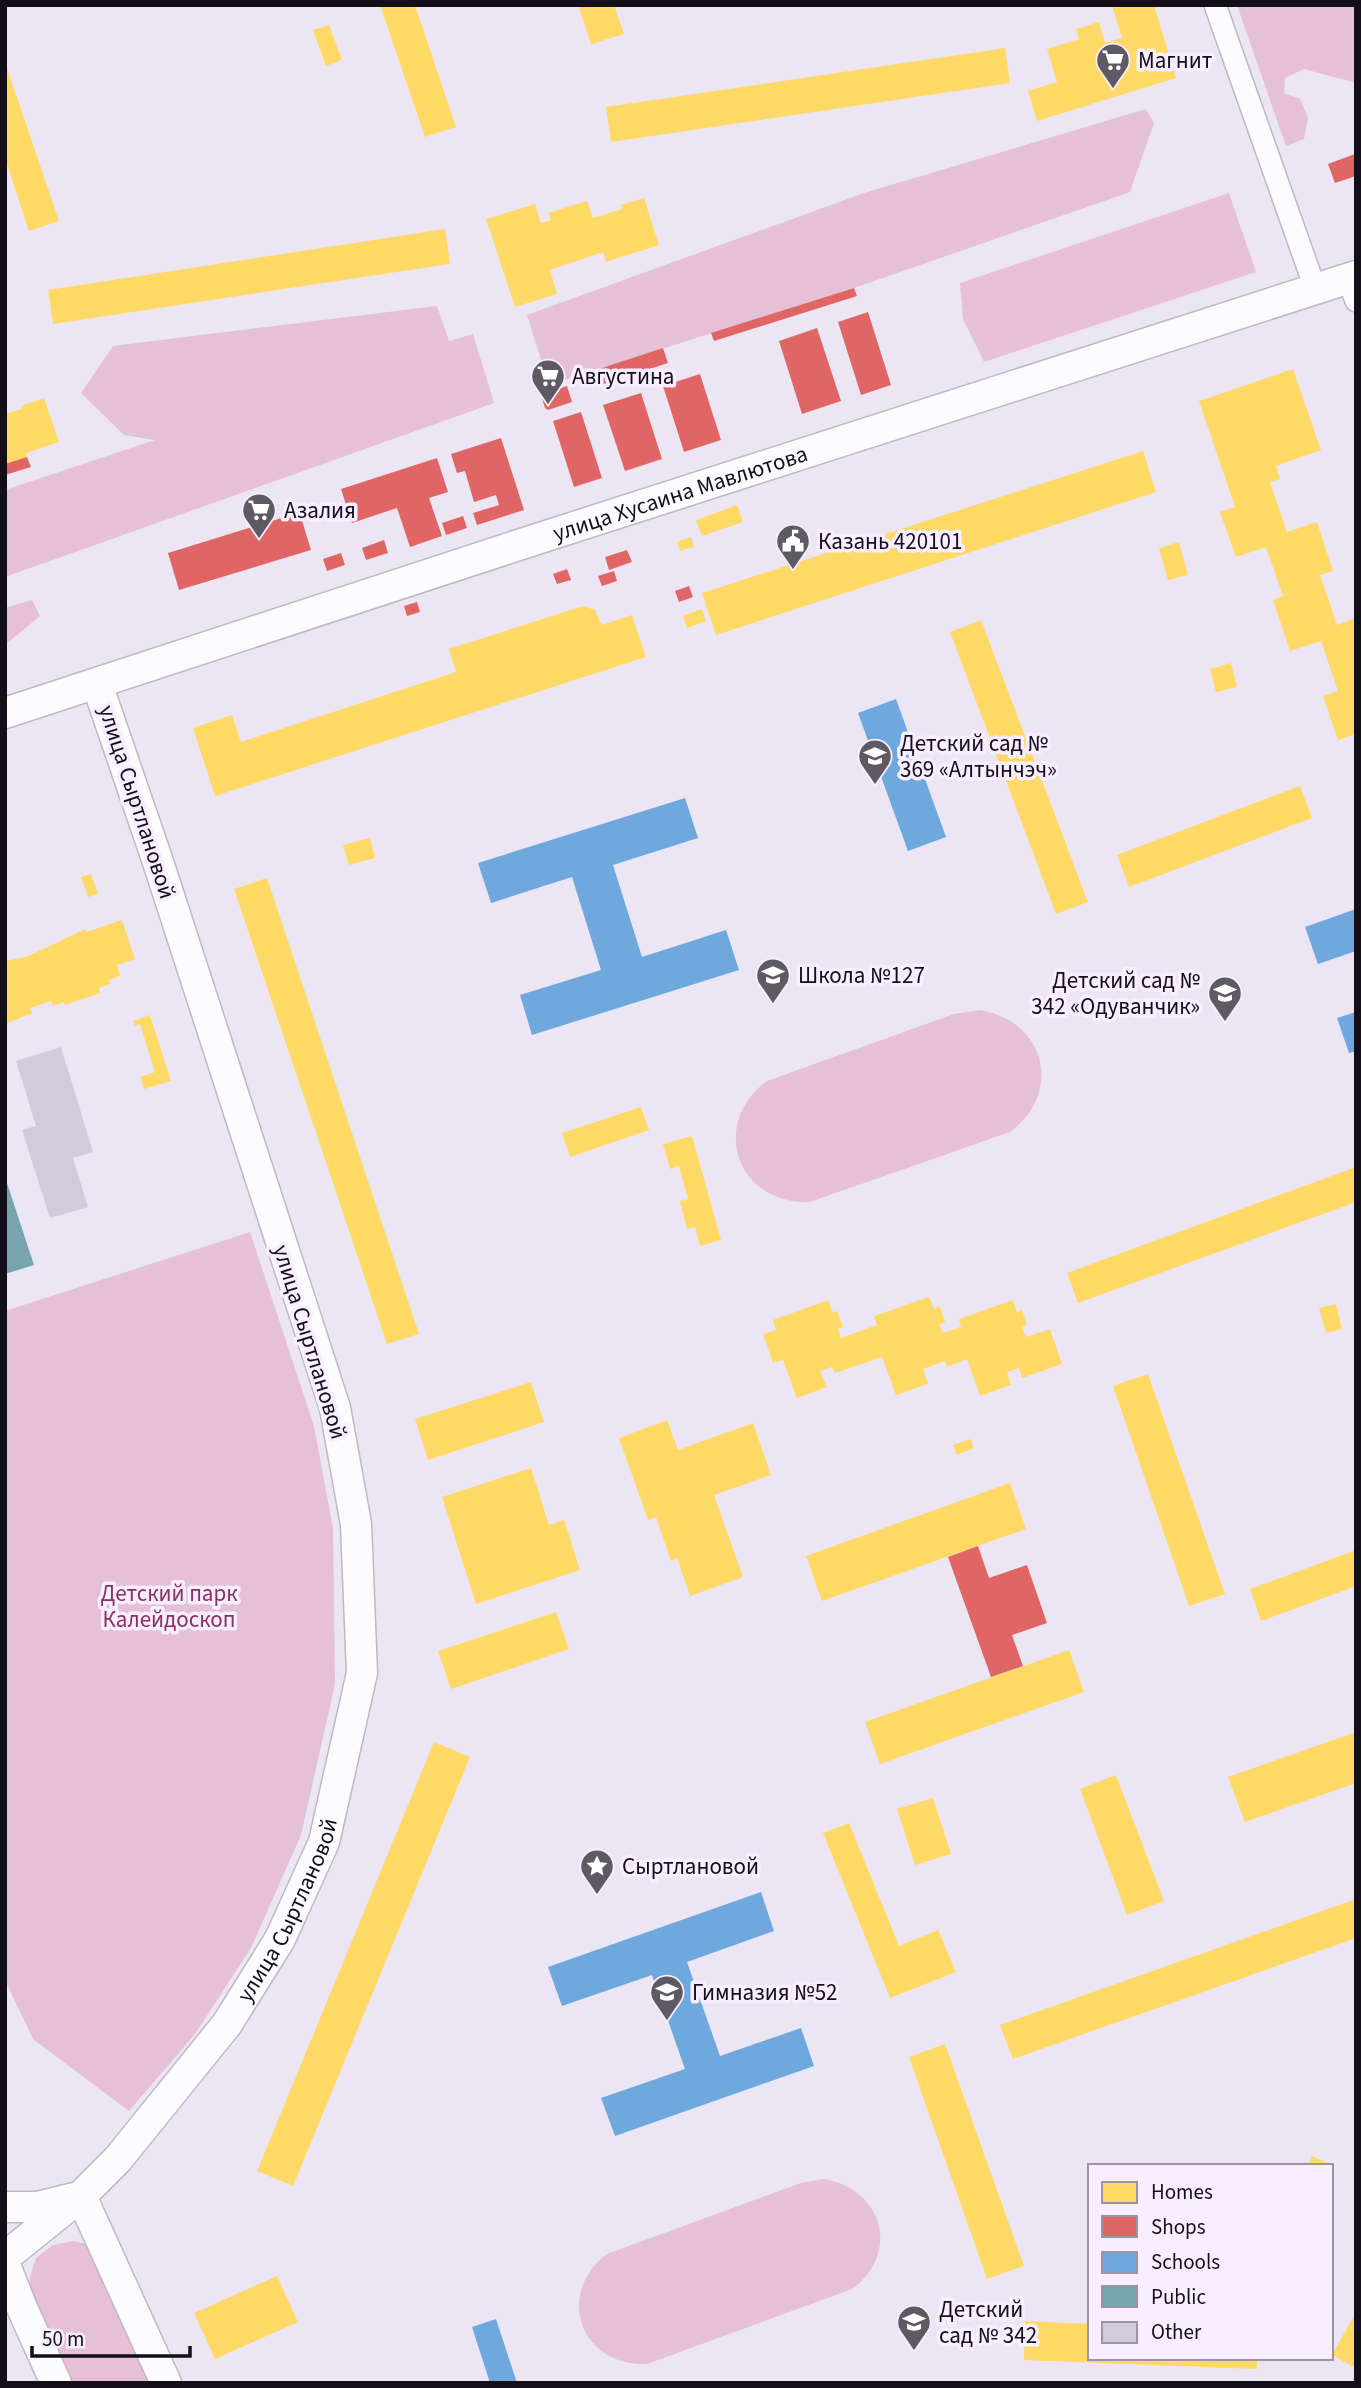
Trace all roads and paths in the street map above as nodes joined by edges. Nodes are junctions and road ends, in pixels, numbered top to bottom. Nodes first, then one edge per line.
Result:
1 (1215, 5) edge
2 (1353, 285) edge
3 (1315, 288) junction
4 (97, 684) junction
5 (5, 713) edge
6 (81, 2196) junction
7 (5, 2207) edge
8 (5, 2258) edge
9 (5, 2265) edge
10 (56, 2383) edge
11 (166, 2383) edge

1 - 3 street
2 - 3 street, улица Хусаина Мавлютова
3 - 4 street, улица Хусаина Мавлютова
4 - 5 street, улица Хусаина Мавлютова
4 - 6 street, улица Сыртлановой
6 - 7 street
6 - 8 street, улица Сыртлановой
6 - 11 street
9 - 10 street

